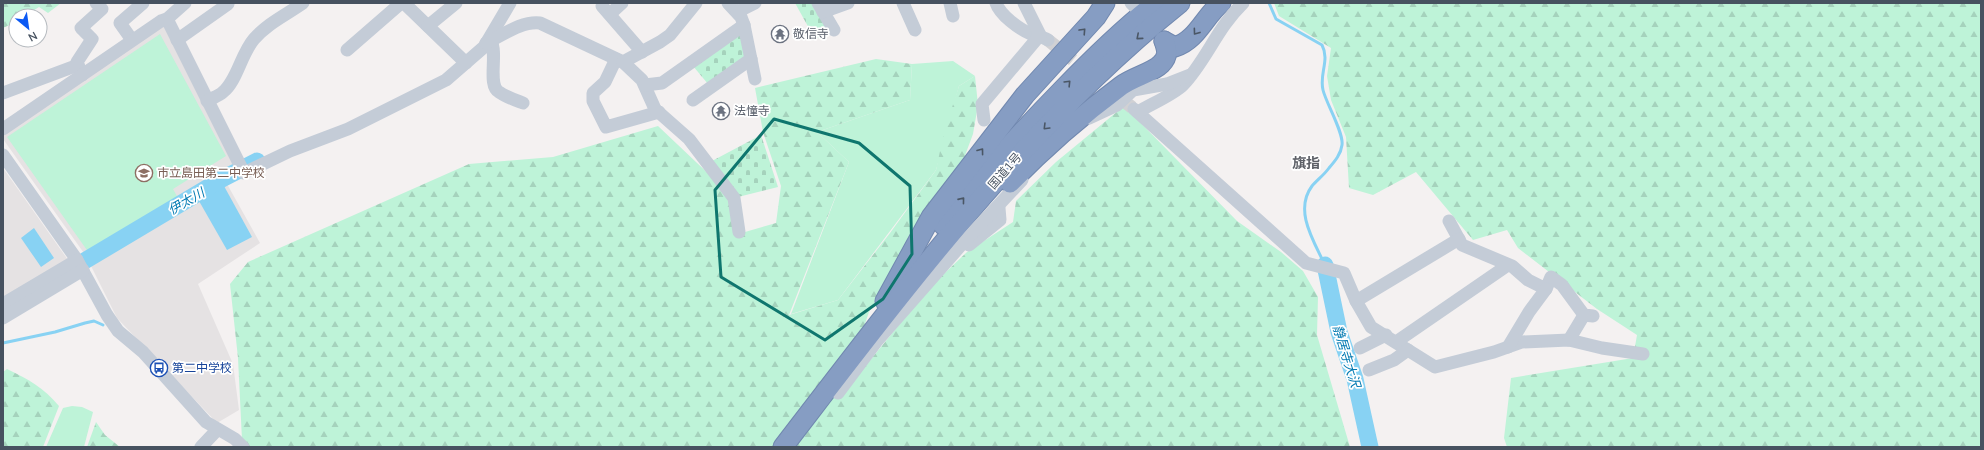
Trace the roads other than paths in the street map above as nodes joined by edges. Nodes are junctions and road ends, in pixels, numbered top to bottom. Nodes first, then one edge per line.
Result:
1 (96, 3) edge
2 (185, 3) edge
3 (303, 3) edge
4 (400, 3) edge
5 (404, 3) edge
6 (456, 3) edge
7 (510, 3) edge
8 (622, 3) edge
9 (696, 3) edge
10 (755, 3) edge
11 (848, 3) edge
12 (903, 3) edge
13 (996, 3) edge
14 (1024, 3) edge
15 (1105, 3) edge
16 (1156, 3) edge
17 (1180, 3) edge
18 (1221, 3) edge
19 (1243, 3) edge
20 (141, 4) edge
21 (228, 4) dead end
22 (284, 8) edge
23 (733, 8) edge
24 (820, 8) edge
25 (167, 19) junction
26 (744, 25) junction
27 (428, 26) junction
28 (834, 30) dead end
29 (915, 30) dead end
30 (1044, 37) junction
31 (132, 40) junction
32 (177, 40) junction
33 (488, 42) junction
34 (347, 50) dead end
35 (642, 52) junction
36 (751, 59) junction
37 (619, 61) junction
38 (466, 63) junction
39 (80, 70) junction
40 (1190, 75) junction
41 (755, 79) dead end
42 (645, 85) junction
43 (3, 94) edge
44 (693, 100) dead end
45 (207, 101) junction
46 (522, 103) dead end
47 (659, 112) junction
48 (984, 120) dead end
49 (3, 129) edge
50 (3, 155) edge
51 (999, 208) dead end
52 (1449, 221) dead end
53 (739, 232) dead end
54 (1459, 239) junction
55 (962, 244) junction
56 (1508, 265) junction
57 (79, 267) junction
58 (1546, 290) junction
59 (1356, 301) junction
60 (891, 302) junction
61 (3, 304) edge
62 (3, 311) edge
63 (3, 318) edge
64 (1391, 339) junction
65 (1570, 340) junction
66 (1508, 347) junction
67 (1360, 348) dead end
68 (1408, 350) junction
69 (1643, 354) dead end
70 (1369, 370) dead end
71 (838, 393) dead end
72 (217, 430) junction
73 (200, 447) edge
74 (243, 447) edge
75 (783, 447) edge

1 - 39 street
2 - 25 street
3 - 22 street
4 - 34 street
5 - 27 street
6 - 27 street
7 - 33 street
8 - 35 street
9 - 35 street
10 - 23 street
11 - 24 street
12 - 29 street
13 - 30 street
14 - 30 street
60 -> 15 highway
60 -> 16 highway, 国道1号
17 -> 60 highway, 国道1号
18 -> 60 highway
19 - 40 street
20 - 31 street
21 - 32 street
22 - 45 street
23 - 26 street
24 - 28 street
25 - 31 street
25 - 32 street
26 - 36 street
26 - 42 street
27 - 38 street
30 - 48 street
31 - 39 street
32 - 45 street
33 - 37 street
33 - 38 street
33 - 46 street
35 - 37 street
36 - 41 street
36 - 44 street
37 - 42 street
37 - 47 street
38 - 45 street
39 - 43 street
39 - 49 street
40 - 55 street
40 - 59 street
42 - 47 street
47 - 53 street
50 - 57 street
51 - 55 street
52 - 54 street
54 - 56 street
54 - 59 street
55 - 71 street
56 - 58 street
56 - 64 street
57 - 61 street
57 - 62 street
57 - 63 street
57 - 72 street
58 - 65 street
58 - 66 street
59 - 64 street
60 - 75 highway, 国道1号
64 - 67 street
64 - 68 street
65 - 66 street
65 - 69 street
66 - 68 street
68 - 70 street
72 - 73 street
72 - 74 street

